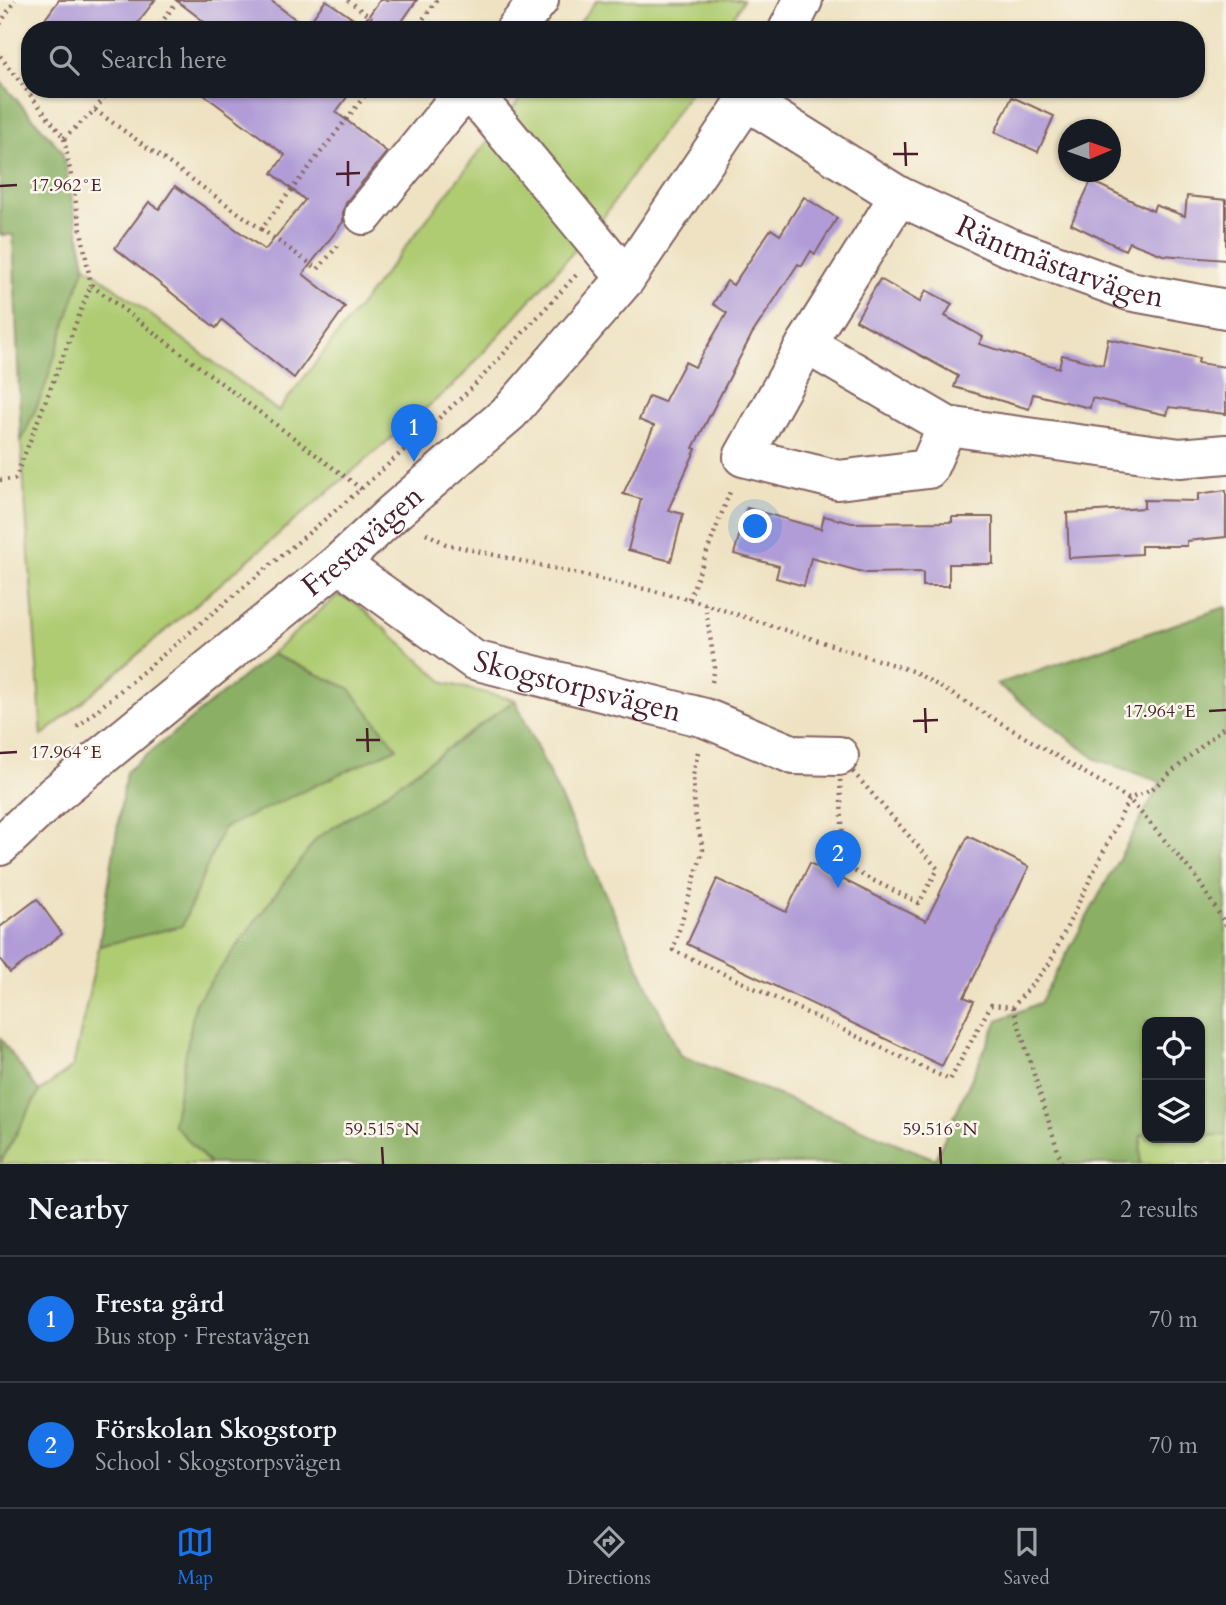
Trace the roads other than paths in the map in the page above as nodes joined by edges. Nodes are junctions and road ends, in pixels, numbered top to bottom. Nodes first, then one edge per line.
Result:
1 (539, 0) edge
2 (803, 0) edge
3 (522, 21) edge
4 (792, 21) edge
5 (459, 98) edge
6 (474, 98) edge
7 (748, 98) edge
8 (754, 98) edge
9 (899, 196) junction
10 (364, 215) road end
11 (626, 278) junction
12 (1226, 309) edge
13 (806, 344) junction
14 (947, 426) junction
15 (1226, 454) edge
16 (339, 563) junction
17 (839, 757) road end
18 (0, 846) edge

1 - 3 street
2 - 4 street
5 - 10 street
6 - 11 street
7 - 11 street, Frestavägen
8 - 9 street, Räntmästarvägen
9 - 12 street, Räntmästarvägen
9 - 13 street
11 - 16 street, Frestavägen
13 - 14 street
13 - 14 street
14 - 15 street
16 - 17 street, Skogstorpsvägen
16 - 18 street, Frestavägen

